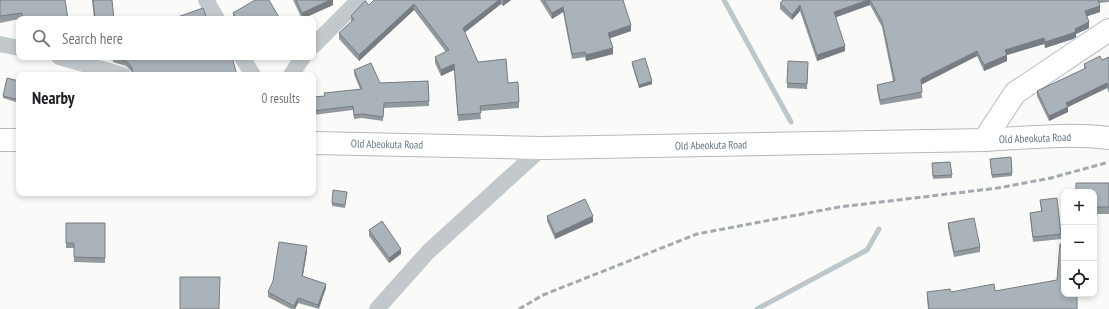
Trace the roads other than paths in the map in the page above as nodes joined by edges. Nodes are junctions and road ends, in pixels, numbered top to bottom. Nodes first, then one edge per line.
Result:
1 (206, 0) edge
2 (359, 0) edge
3 (215, 16) edge
4 (1109, 30) edge
5 (316, 43) edge
6 (0, 44) edge
7 (16, 47) edge
8 (70, 60) edge
9 (244, 60) edge
10 (301, 60) edge
11 (112, 72) edge
12 (251, 72) edge
13 (293, 72) edge
14 (1109, 138) edge
15 (0, 140) edge
16 (16, 140) edge
17 (984, 140) junction
18 (316, 143) edge
19 (542, 148) junction
20 (377, 309) edge

1 - 3 street
2 - 5 street
4 - 17 main road
6 - 7 street
8 - 11 street
9 - 12 street
10 - 13 street
14 - 17 main road, Old Abeokuta Road
15 - 16 main road
17 - 19 main road, Old Abeokuta Road
18 - 19 main road, Old Abeokuta Road
19 - 20 street

